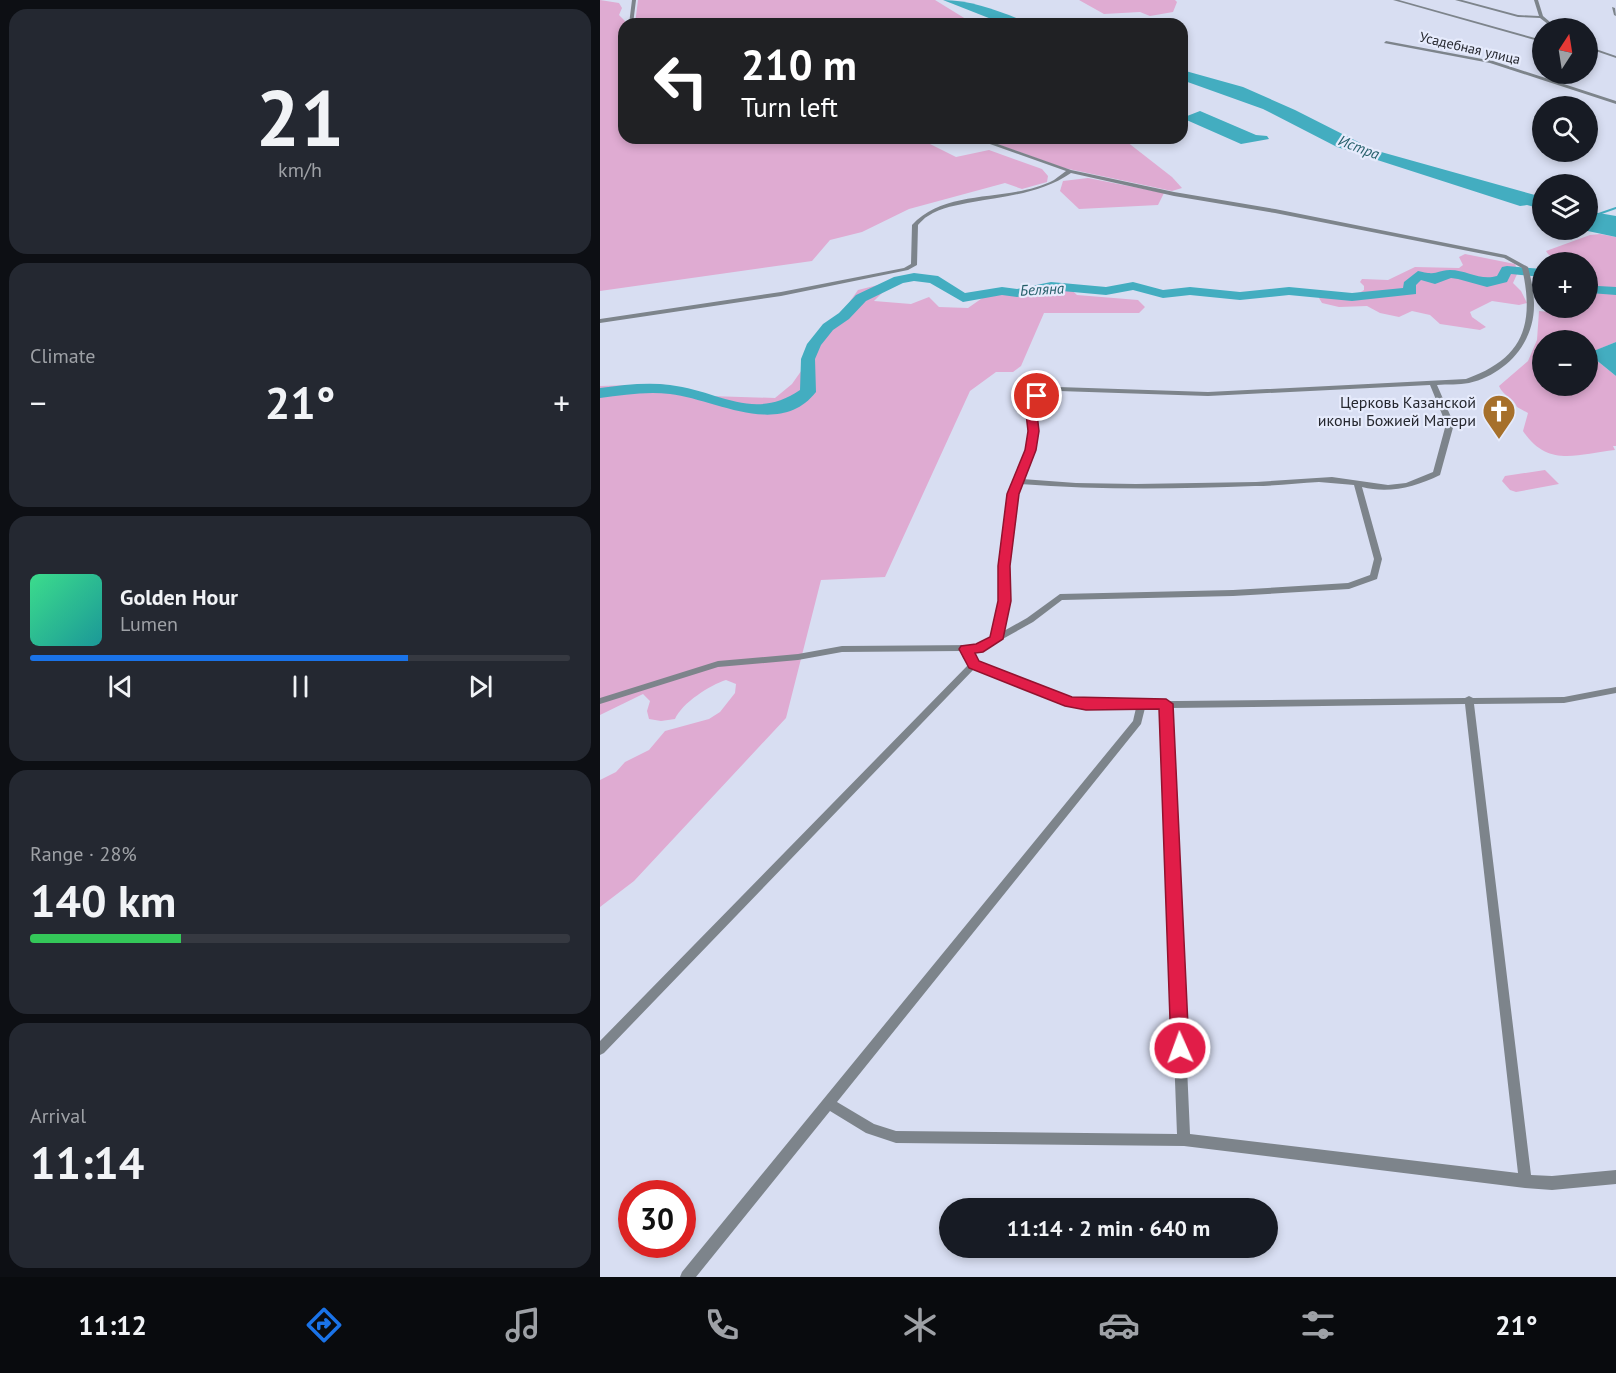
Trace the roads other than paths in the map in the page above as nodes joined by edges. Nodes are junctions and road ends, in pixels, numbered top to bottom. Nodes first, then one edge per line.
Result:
1 (634, 0) edge
2 (1395, 0) edge
3 (1457, 0) edge
4 (1536, 0) edge
5 (1613, 8) dead end
6 (1616, 15) edge
7 (1541, 17) joint
8 (632, 18) edge
9 (1532, 38) edge
10 (1386, 42) dead end
11 (1598, 51) edge
12 (1598, 57) edge
13 (1616, 57) edge
14 (1616, 62) edge
15 (1616, 103) edge
16 (993, 144) edge
17 (1070, 171) junction
18 (600, 321) edge
19 (1433, 384) junction
20 (1017, 481) junction
21 (1357, 483) junction
22 (996, 639) junction
23 (966, 649) junction
24 (974, 664) junction
25 (1616, 690) edge
26 (1469, 699) junction
27 (600, 701) edge
28 (1141, 704) junction
29 (1166, 704) junction
30 (600, 1049) edge
31 (830, 1104) junction
32 (1184, 1140) junction
33 (1616, 1177) edge
34 (1525, 1181) junction
35 (687, 1277) edge

1 - 8 street
2 - 9 street, Усадебная улица
3 - 7 street
4 - 7 street
5 - 6 street
10 - 15 street, Усадебная улица
11 - 13 street
12 - 14 street
16 - 17 street
17 - 18 street
17 - 19 street
19 - 20 street
19 - 21 street
20 - 21 street
20 - 22 street
21 - 22 street
22 - 23 street
23 - 24 street
23 - 27 street
24 - 28 street
24 - 30 street
25 - 26 street
26 - 29 street
26 - 34 street
28 - 29 street
28 - 31 street
29 - 32 street
31 - 32 street
31 - 35 street
32 - 34 street
33 - 34 street

